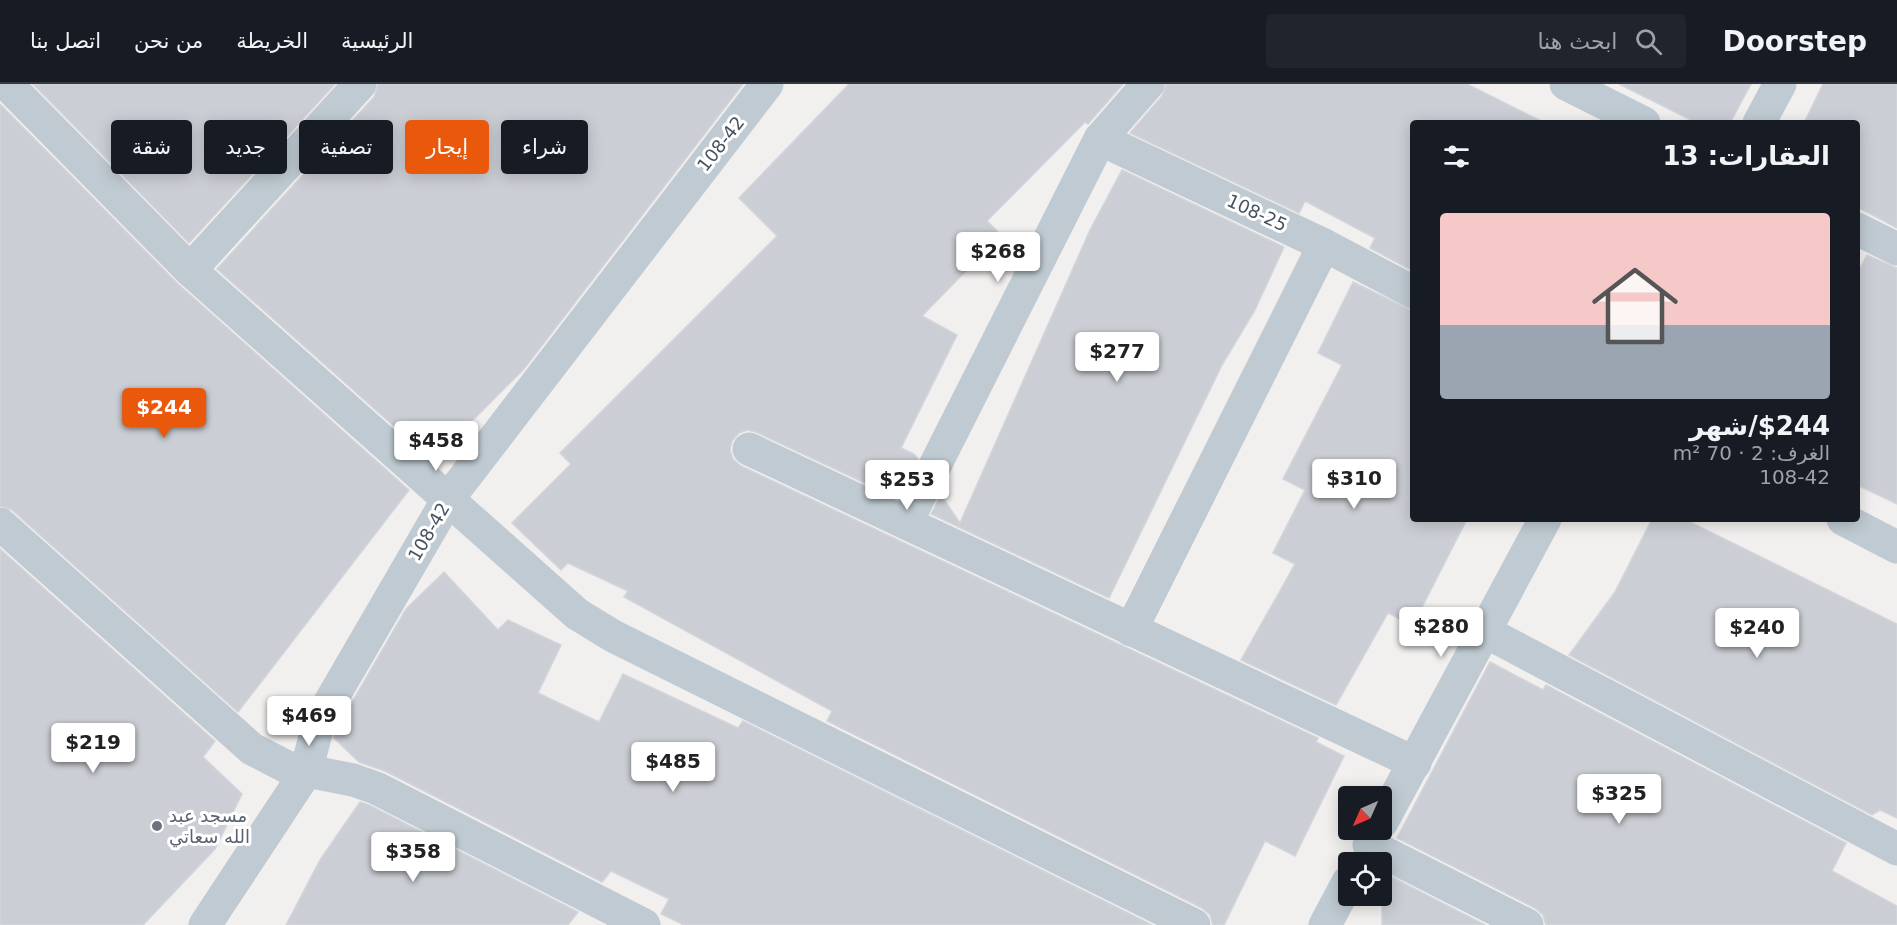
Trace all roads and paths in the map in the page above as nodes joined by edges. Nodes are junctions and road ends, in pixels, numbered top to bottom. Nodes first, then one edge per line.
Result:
1 (7, 84) edge
2 (360, 84) edge
3 (767, 84) edge
4 (1148, 84) edge
5 (1566, 84) edge
6 (1780, 84) edge
7 (1638, 120) edge
8 (1761, 120) edge
9 (1100, 139) junction
10 (1860, 230) edge
11 (1324, 245) junction
12 (1897, 249) edge
13 (190, 270) junction
14 (1410, 290) edge
15 (749, 449) dead end
16 (448, 499) junction
17 (1543, 522) edge
18 (1849, 522) edge
19 (906, 523) junction
20 (0, 524) edge
21 (1897, 548) edge
22 (1131, 630) junction
23 (1484, 631) junction
24 (1415, 763) junction
25 (306, 772) junction
26 (1392, 804) edge
27 (1372, 840) edge
28 (1897, 849) edge
29 (1338, 901) edge
30 (587, 913) edge
31 (205, 925) edge
32 (644, 925) edge
33 (1194, 925) edge
34 (1325, 925) edge
35 (1527, 925) edge

1 - 13 street
2 - 13 street
3 - 16 street, 108-42
4 - 9 street
5 - 7 street
6 - 8 street
9 - 11 street, 108-25
9 - 19 street
10 - 12 street
11 - 14 street, 108-25
11 - 22 street
13 - 16 street
15 - 19 street
16 - 25 street, 108-42
16 - 33 street
17 - 23 street
18 - 21 street
19 - 22 street
20 - 25 street
22 - 24 street
23 - 24 street
23 - 28 street
24 - 26 street
25 - 30 street
25 - 31 street, 108-42
27 - 35 street
29 - 34 street
30 - 32 street

